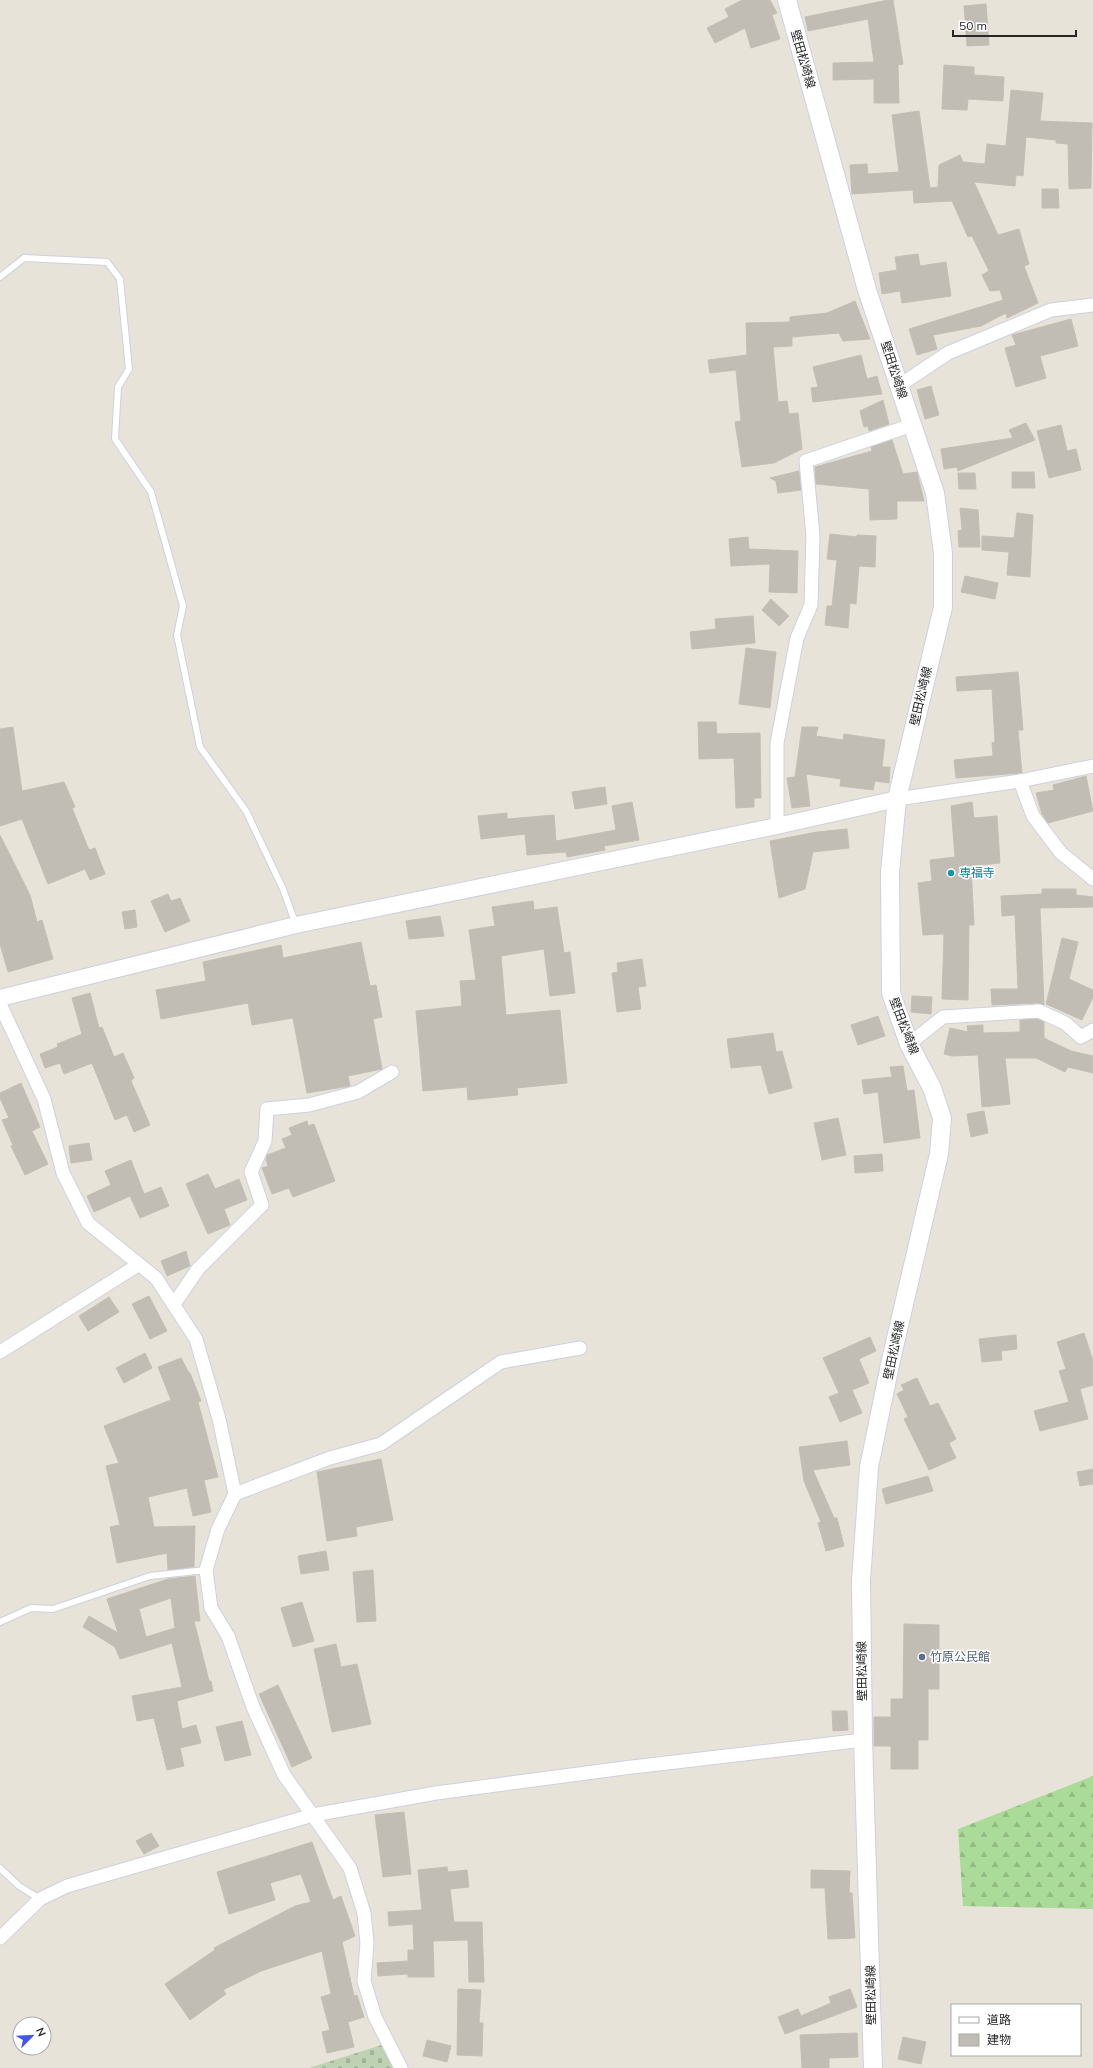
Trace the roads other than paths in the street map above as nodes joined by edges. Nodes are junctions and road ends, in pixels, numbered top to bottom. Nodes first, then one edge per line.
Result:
1 (787, 0) edge
2 (0, 277) edge
3 (1093, 305) edge
4 (900, 385) junction
5 (912, 425) junction
6 (1093, 766) edge
7 (1020, 781) junction
8 (897, 799) junction
9 (777, 826) junction
10 (1093, 879) edge
11 (296, 925) junction
12 (0, 998) edge
13 (0, 1004) edge
14 (1093, 1030) edge
15 (909, 1044) junction
16 (392, 1072) dead end
17 (138, 1265) junction
18 (174, 1304) junction
19 (580, 1348) dead end
20 (0, 1352) edge
21 (235, 1494) junction
22 (206, 1570) junction
23 (0, 1622) edge
24 (863, 1740) junction
25 (313, 1815) junction
26 (0, 1868) edge
27 (40, 1899) junction
28 (0, 1938) edge
29 (401, 2068) edge
30 (873, 2068) edge

1 - 4 main road, 壁田松崎線
2 - 11 lane
3 - 4 street
4 - 5 main road, 壁田松崎線
5 - 8 main road, 壁田松崎線
5 - 9 street
6 - 7 street
7 - 8 street
7 - 10 street
8 - 9 street
8 - 15 main road, 壁田松崎線
9 - 11 street
11 - 12 street
13 - 17 street
14 - 15 street
15 - 24 main road, 壁田松崎線
16 - 18 street
17 - 18 street
17 - 20 street
18 - 21 street
19 - 21 street
21 - 22 street
22 - 23 lane
22 - 25 street
24 - 25 street
24 - 30 main road, 壁田松崎線
25 - 27 street
25 - 29 street
26 - 27 lane
27 - 28 street

